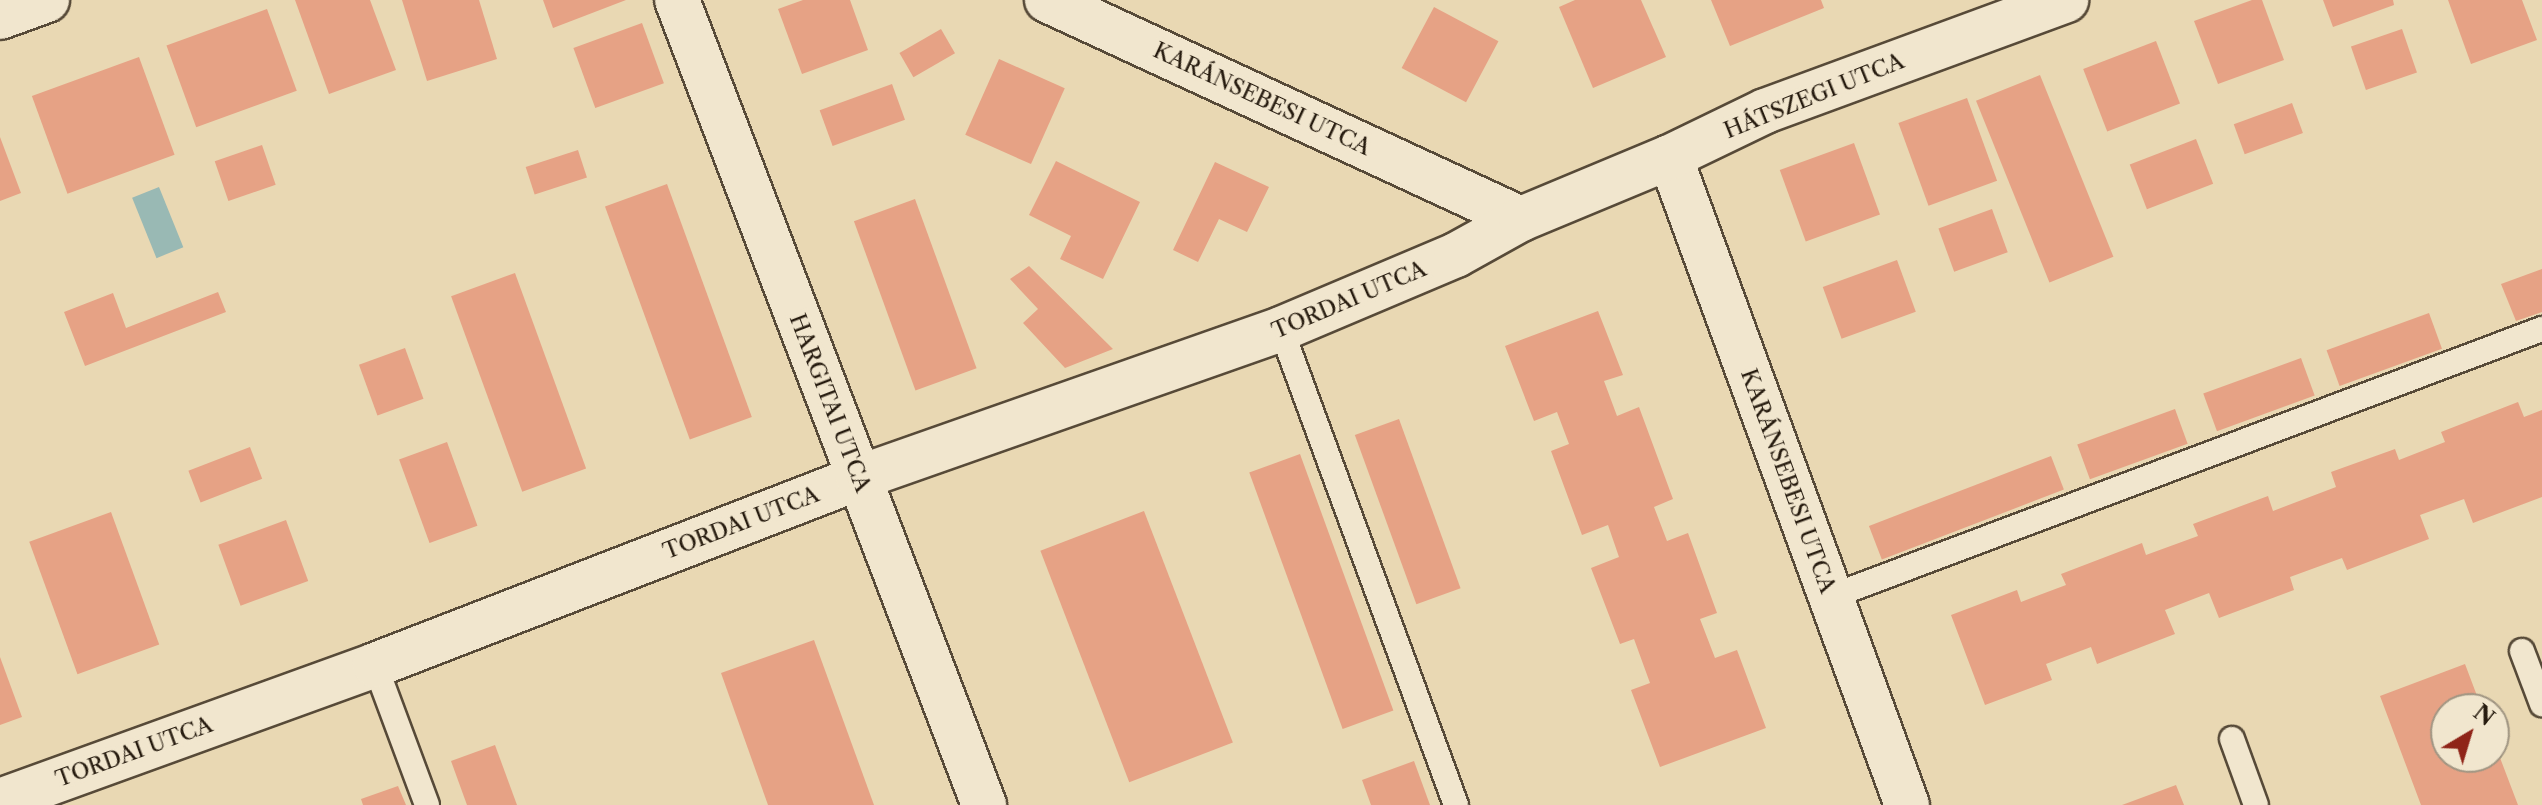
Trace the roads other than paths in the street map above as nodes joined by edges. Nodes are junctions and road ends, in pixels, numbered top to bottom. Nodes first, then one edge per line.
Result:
1 (47, 0) edge
2 (677, 0) edge
3 (1047, 0) edge
4 (2066, 0) edge
5 (0, 17) edge
6 (1670, 157) junction
7 (1521, 219) junction
8 (1281, 329) junction
9 (2542, 329) edge
10 (858, 478) junction
11 (1830, 597) junction
12 (2522, 651) dead end
13 (375, 665) junction
14 (2542, 704) edge
15 (2232, 739) dead end
16 (0, 801) edge
17 (427, 805) edge
18 (984, 805) edge
19 (1456, 805) edge
20 (1907, 805) edge
21 (2256, 805) edge

1 - 5 street
2 - 10 street, HARGITAI UTCA
3 - 7 street, KARÁNSEBESI UTCA
4 - 6 street, HÁTSZEGI UTCA
6 - 7 street, HÁTSZEGI UTCA
6 - 11 street, KARÁNSEBESI UTCA
7 - 8 street, TORDAI UTCA
8 - 10 street, TORDAI UTCA
8 - 19 lane
9 - 11 lane
10 - 13 street, TORDAI UTCA
10 - 18 street, HARGITAI UTCA
11 - 20 street, KARÁNSEBESI UTCA
12 - 14 lane
13 - 16 street, TORDAI UTCA
13 - 17 lane
15 - 21 lane

